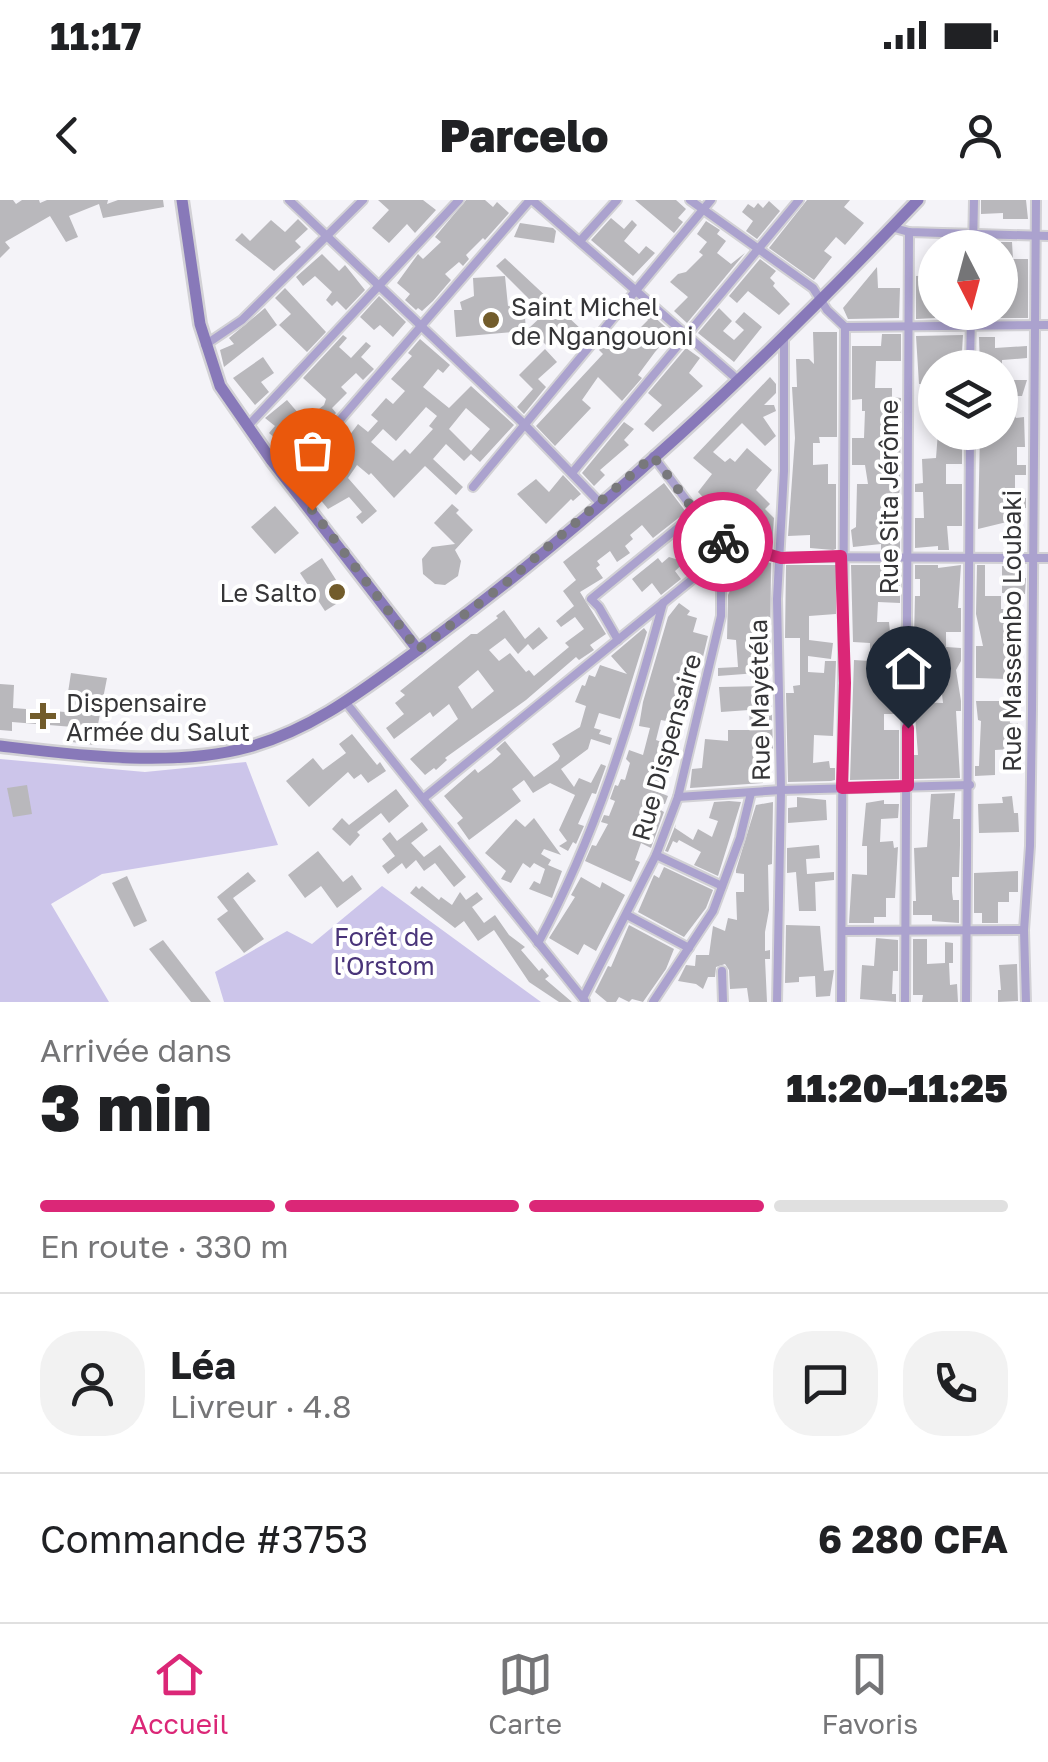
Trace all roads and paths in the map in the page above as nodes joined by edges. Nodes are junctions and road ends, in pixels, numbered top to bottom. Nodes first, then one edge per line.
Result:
1 (182, 200) edge
2 (289, 200) edge
3 (363, 200) edge
4 (458, 200) edge
5 (531, 200) edge
6 (616, 200) edge
7 (690, 200) edge
8 (711, 200) edge
9 (800, 200) edge
10 (974, 200) edge
11 (1036, 200) edge
12 (916, 201) edge
13 (703, 210) junction
14 (892, 226) junction
15 (974, 230) edge
16 (909, 232) junction
17 (918, 232) edge
18 (1018, 235) edge
19 (325, 236) junction
20 (1036, 236) junction
21 (1048, 236) edge
22 (580, 241) junction
23 (760, 249) junction
24 (379, 287) junction
25 (635, 289) junction
26 (822, 300) junction
27 (1048, 325) edge
28 (845, 326) junction
29 (1018, 326) edge
30 (1034, 326) junction
31 (418, 327) junction
32 (908, 328) junction
33 (918, 328) edge
34 (687, 333) junction
35 (784, 337) junction
36 (204, 346) junction
37 (738, 380) junction
38 (524, 426) junction
39 (248, 427) junction
40 (970, 450) edge
41 (653, 456) junction
42 (572, 472) junction
43 (288, 480) junction
44 (473, 487) dead end
45 (601, 504) junction
46 (696, 513) junction
47 (723, 548) junction
48 (841, 556) junction
49 (907, 557) junction
50 (781, 558) junction
51 (970, 558) junction
52 (1031, 558) junction
53 (1048, 558) edge
54 (663, 603) junction
55 (618, 640) junction
56 (418, 650) junction
57 (347, 704) junction
58 (0, 746) edge
59 (908, 786) junction
60 (970, 786) junction
61 (842, 788) junction
62 (782, 790) junction
63 (751, 793) junction
64 (425, 797) junction
65 (678, 797) junction
66 (656, 855) junction
67 (722, 886) junction
68 (628, 915) junction
69 (967, 929) junction
70 (1024, 930) junction
71 (842, 931) junction
72 (905, 932) junction
73 (538, 943) junction
74 (690, 948) junction
75 (722, 971) dead end
76 (584, 1000) edge
77 (656, 1001) edge
78 (723, 1002) edge
79 (777, 1002) edge
80 (841, 1002) edge
81 (904, 1002) edge
82 (966, 1002) edge
83 (1026, 1002) edge

1 - 36 street
2 - 19 street
3 - 19 street
4 - 24 street
5 - 22 street
5 - 31 street
6 - 22 street
7 - 13 street
8 - 13 street
9 - 23 street
10 - 15 street
11 - 20 street, Rue Massembo Loubaki
12 - 14 street
13 - 23 street
13 - 25 street
14 - 16 street
14 - 26 street
16 - 17 street
16 - 32 street, Rue Sita Jérôme
18 - 20 street
19 - 24 street
19 - 36 street
20 - 21 street
20 - 30 street, Rue Massembo Loubaki
22 - 25 street
23 - 26 street
23 - 34 street
24 - 31 street
24 - 39 street
25 - 34 street
25 - 38 street
26 - 28 street
26 - 35 street
27 - 30 street
28 - 32 street
28 - 48 street
29 - 30 street
30 - 52 street, Rue Massembo Loubaki
31 - 38 street
31 - 43 street
32 - 33 street
32 - 49 street, Rue Sita Jérôme
34 - 37 street
34 - 42 street
35 - 37 street
35 - 50 street, Rue Mayétéla
36 - 39 street
37 - 41 street
38 - 42 street
38 - 44 street
39 - 43 street
40 - 51 street
41 - 45 street
41 - 46 street
42 - 45 street
43 - 56 street
45 - 56 street
46 - 47 street
46 - 55 street
47 - 50 street
47 - 54 street
47 - 65 street, Rue Dispensaire
48 - 49 street
48 - 50 street
48 - 61 street
49 - 51 street
49 - 59 street, Rue Sita Jérôme
50 - 62 street, Rue Mayétéla
51 - 52 street
51 - 60 street
52 - 53 street
52 - 70 street, Rue Massembo Loubaki
54 - 55 street
54 - 73 street
55 - 64 street
56 - 57 street
57 - 58 street
57 - 64 street
59 - 60 street
59 - 61 street
59 - 72 street, Rue Sita Jérôme
60 - 69 street
61 - 62 street
61 - 71 street
62 - 63 street
62 - 79 street, Rue Mayétéla
63 - 65 street
63 - 67 street
64 - 73 street
65 - 66 street, Rue Dispensaire
66 - 67 street
66 - 68 street, Rue Dispensaire
67 - 74 street
68 - 74 street
68 - 76 street, Rue Dispensaire
69 - 70 street
69 - 72 street
69 - 82 street
70 - 83 street, Rue Massembo Loubaki
71 - 72 street
71 - 80 street
72 - 81 street, Rue Sita Jérôme
73 - 76 street
74 - 77 street
75 - 78 street

